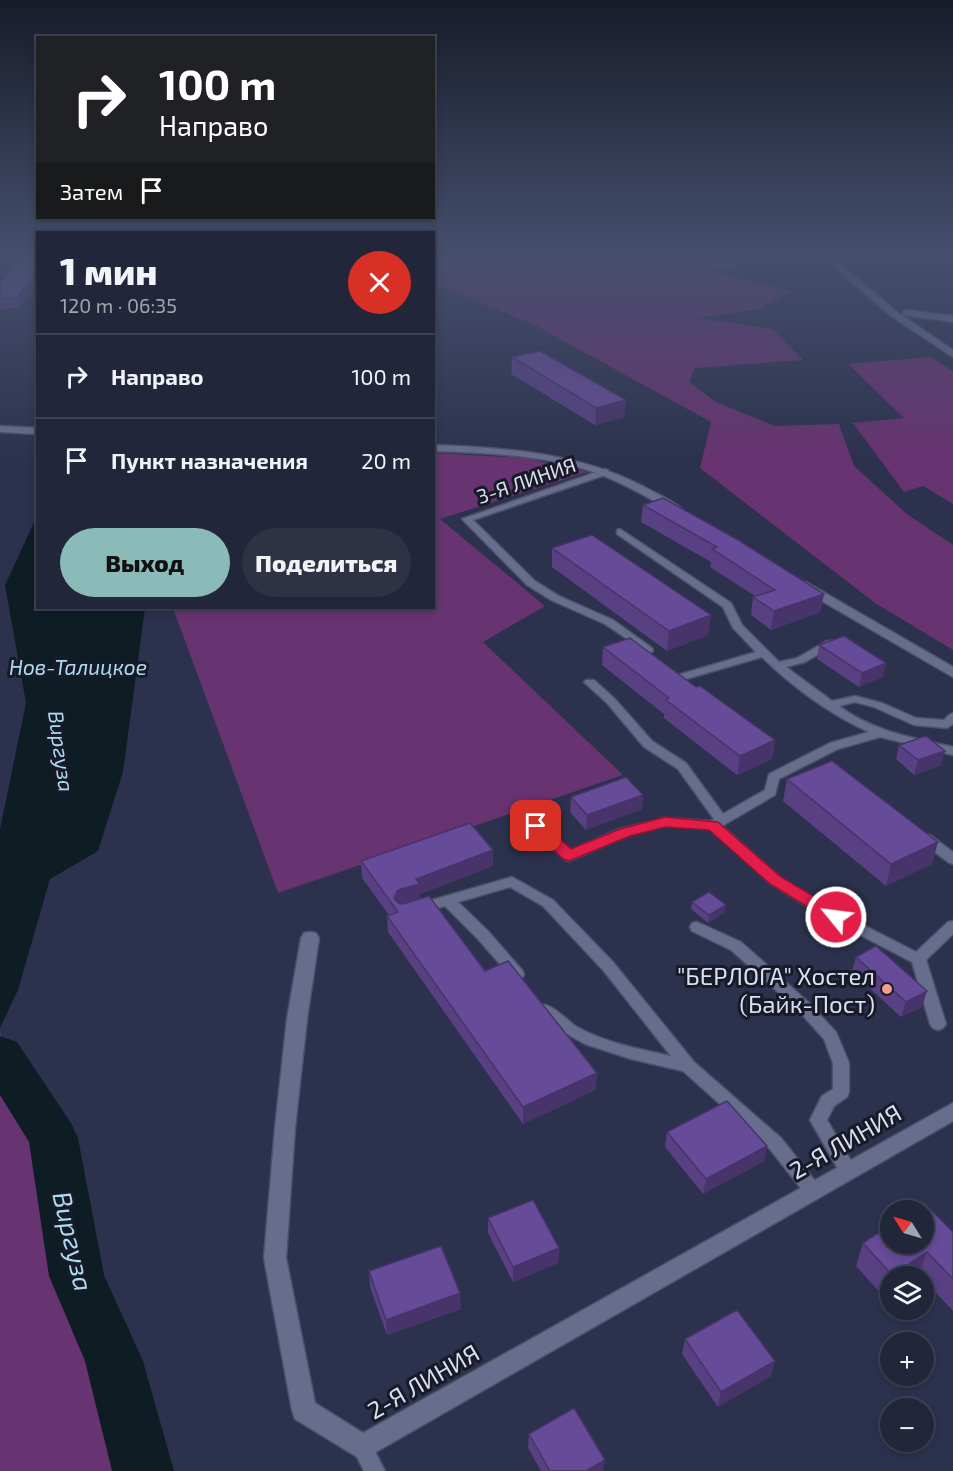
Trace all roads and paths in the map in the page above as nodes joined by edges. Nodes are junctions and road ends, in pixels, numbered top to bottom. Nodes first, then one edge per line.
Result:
1 (910, 325) edge
2 (923, 325) edge
3 (953, 346) edge
4 (953, 354) edge
5 (0, 429) edge
6 (36, 431) edge
7 (435, 448) edge
8 (605, 472) junction
9 (684, 514) edge
10 (620, 532) dead end
11 (794, 579) edge
12 (832, 643) edge
13 (648, 650) edge
14 (764, 653) junction
15 (777, 666) junction
16 (953, 673) edge
17 (675, 679) edge
18 (590, 682) dead end
19 (830, 705) junction
20 (953, 717) edge
21 (880, 733) junction
22 (953, 751) edge
23 (717, 823) junction
24 (536, 826) dead end
25 (912, 827) edge
26 (953, 859) edge
27 (447, 900) junction
28 (404, 913) edge
29 (953, 926) edge
30 (698, 927) dead end
31 (310, 938) dead end
32 (918, 959) junction
33 (938, 1024) dead end
34 (688, 1066) junction
35 (953, 1111) edge
36 (848, 1171) junction
37 (813, 1191) junction
38 (362, 1447) junction
39 (375, 1471) edge

1 - 4 street
2 - 3 street
5 - 6 street
7 - 8 street
8 - 9 street
8 - 13 lane, 3-Я ЛИНИЯ
10 - 14 lane
11 - 16 street
12 - 15 lane
14 - 15 lane
14 - 17 lane
15 - 19 lane
18 - 23 lane
19 - 20 lane
19 - 21 lane
21 - 22 lane
21 - 23 lane
23 - 24 lane
23 - 32 lane
25 - 26 lane
27 - 28 lane
27 - 34 lane
27 - 34 lane
29 - 32 lane
30 - 36 lane
31 - 38 street, 2-Я ЛИНИЯ
32 - 33 lane
34 - 37 lane
35 - 36 street, 2-Я ЛИНИЯ
36 - 37 street, 2-Я ЛИНИЯ
37 - 38 street, 2-Я ЛИНИЯ
38 - 39 lane

